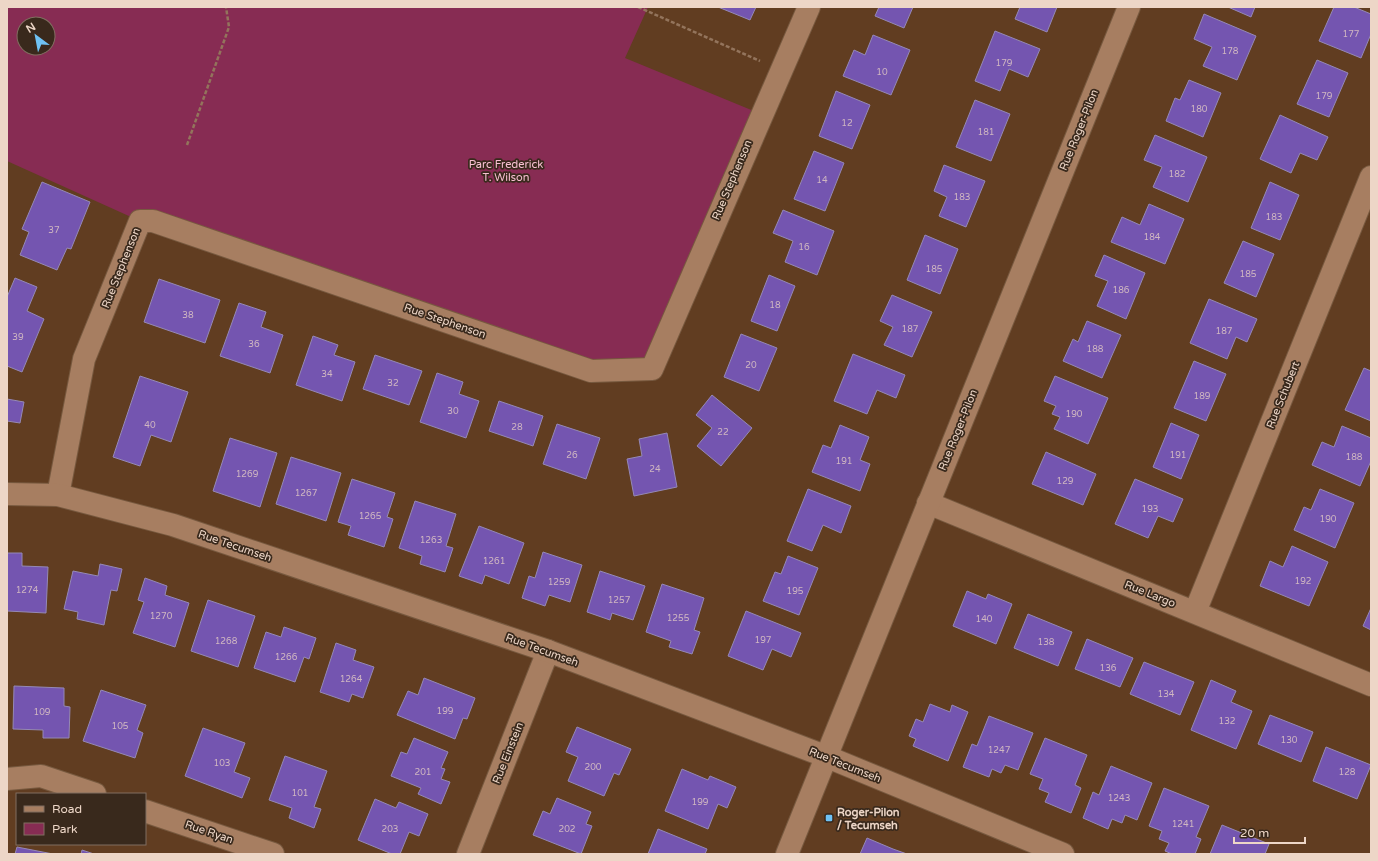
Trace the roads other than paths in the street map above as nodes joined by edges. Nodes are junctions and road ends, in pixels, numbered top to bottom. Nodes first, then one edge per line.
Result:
1 (809, 7) edge
2 (1129, 7) edge
3 (1371, 177) edge
4 (7, 494) edge
5 (58, 495) junction
6 (928, 503) junction
7 (1195, 612) junction
8 (548, 651) junction
9 (1371, 685) edge
10 (825, 756) junction
11 (7, 779) edge
12 (92, 793) edge
13 (146, 811) edge
14 (273, 854) edge
15 (468, 854) edge
16 (787, 854) edge
17 (1063, 854) edge

1 - 5 street, Rue Stephenson
2 - 6 street, Rue Roger-Pilon
3 - 7 street, Rue Schubert
4 - 5 street, Rue Tecumseh
5 - 8 street, Rue Tecumseh
6 - 7 street, Rue Largo
6 - 10 street, Rue Roger-Pilon
7 - 9 street, Rue Largo
8 - 10 street, Rue Tecumseh
8 - 15 street, Rue Einstein
10 - 16 street, Rue Roger-Pilon
10 - 17 street, Rue Tecumseh
11 - 12 street
13 - 14 street, Rue Ryan

